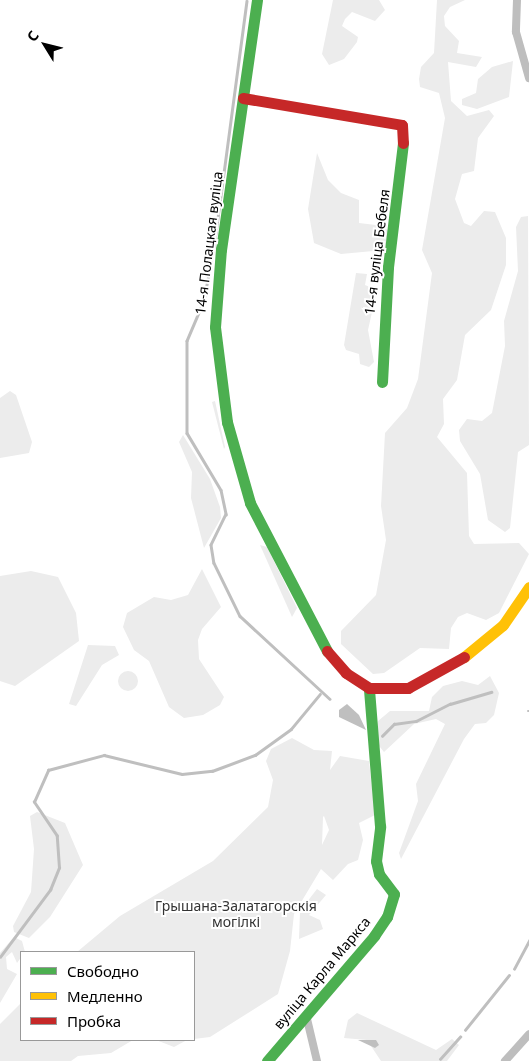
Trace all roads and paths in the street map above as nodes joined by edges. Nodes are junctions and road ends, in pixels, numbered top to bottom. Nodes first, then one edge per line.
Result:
1 (257, 0) edge
2 (517, 0) edge
3 (529, 78) edge
4 (243, 98) junction
5 (382, 382) dead end
6 (529, 587) edge
7 (369, 688) junction
8 (306, 1019) junction
9 (529, 1034) edge
10 (317, 1059) edge
11 (267, 1061) edge
12 (505, 1061) edge

1 - 4 main road, 14-я Полацкая вуліца
2 - 3 street
4 - 5 main road, 14-я вуліца Бебеля
4 - 7 main road, 14-я Полацкая вуліца
6 - 7 main road
7 - 8 main road, вуліца Карла Маркса
8 - 10 street
8 - 11 main road, вуліца Карла Маркса
9 - 12 street

